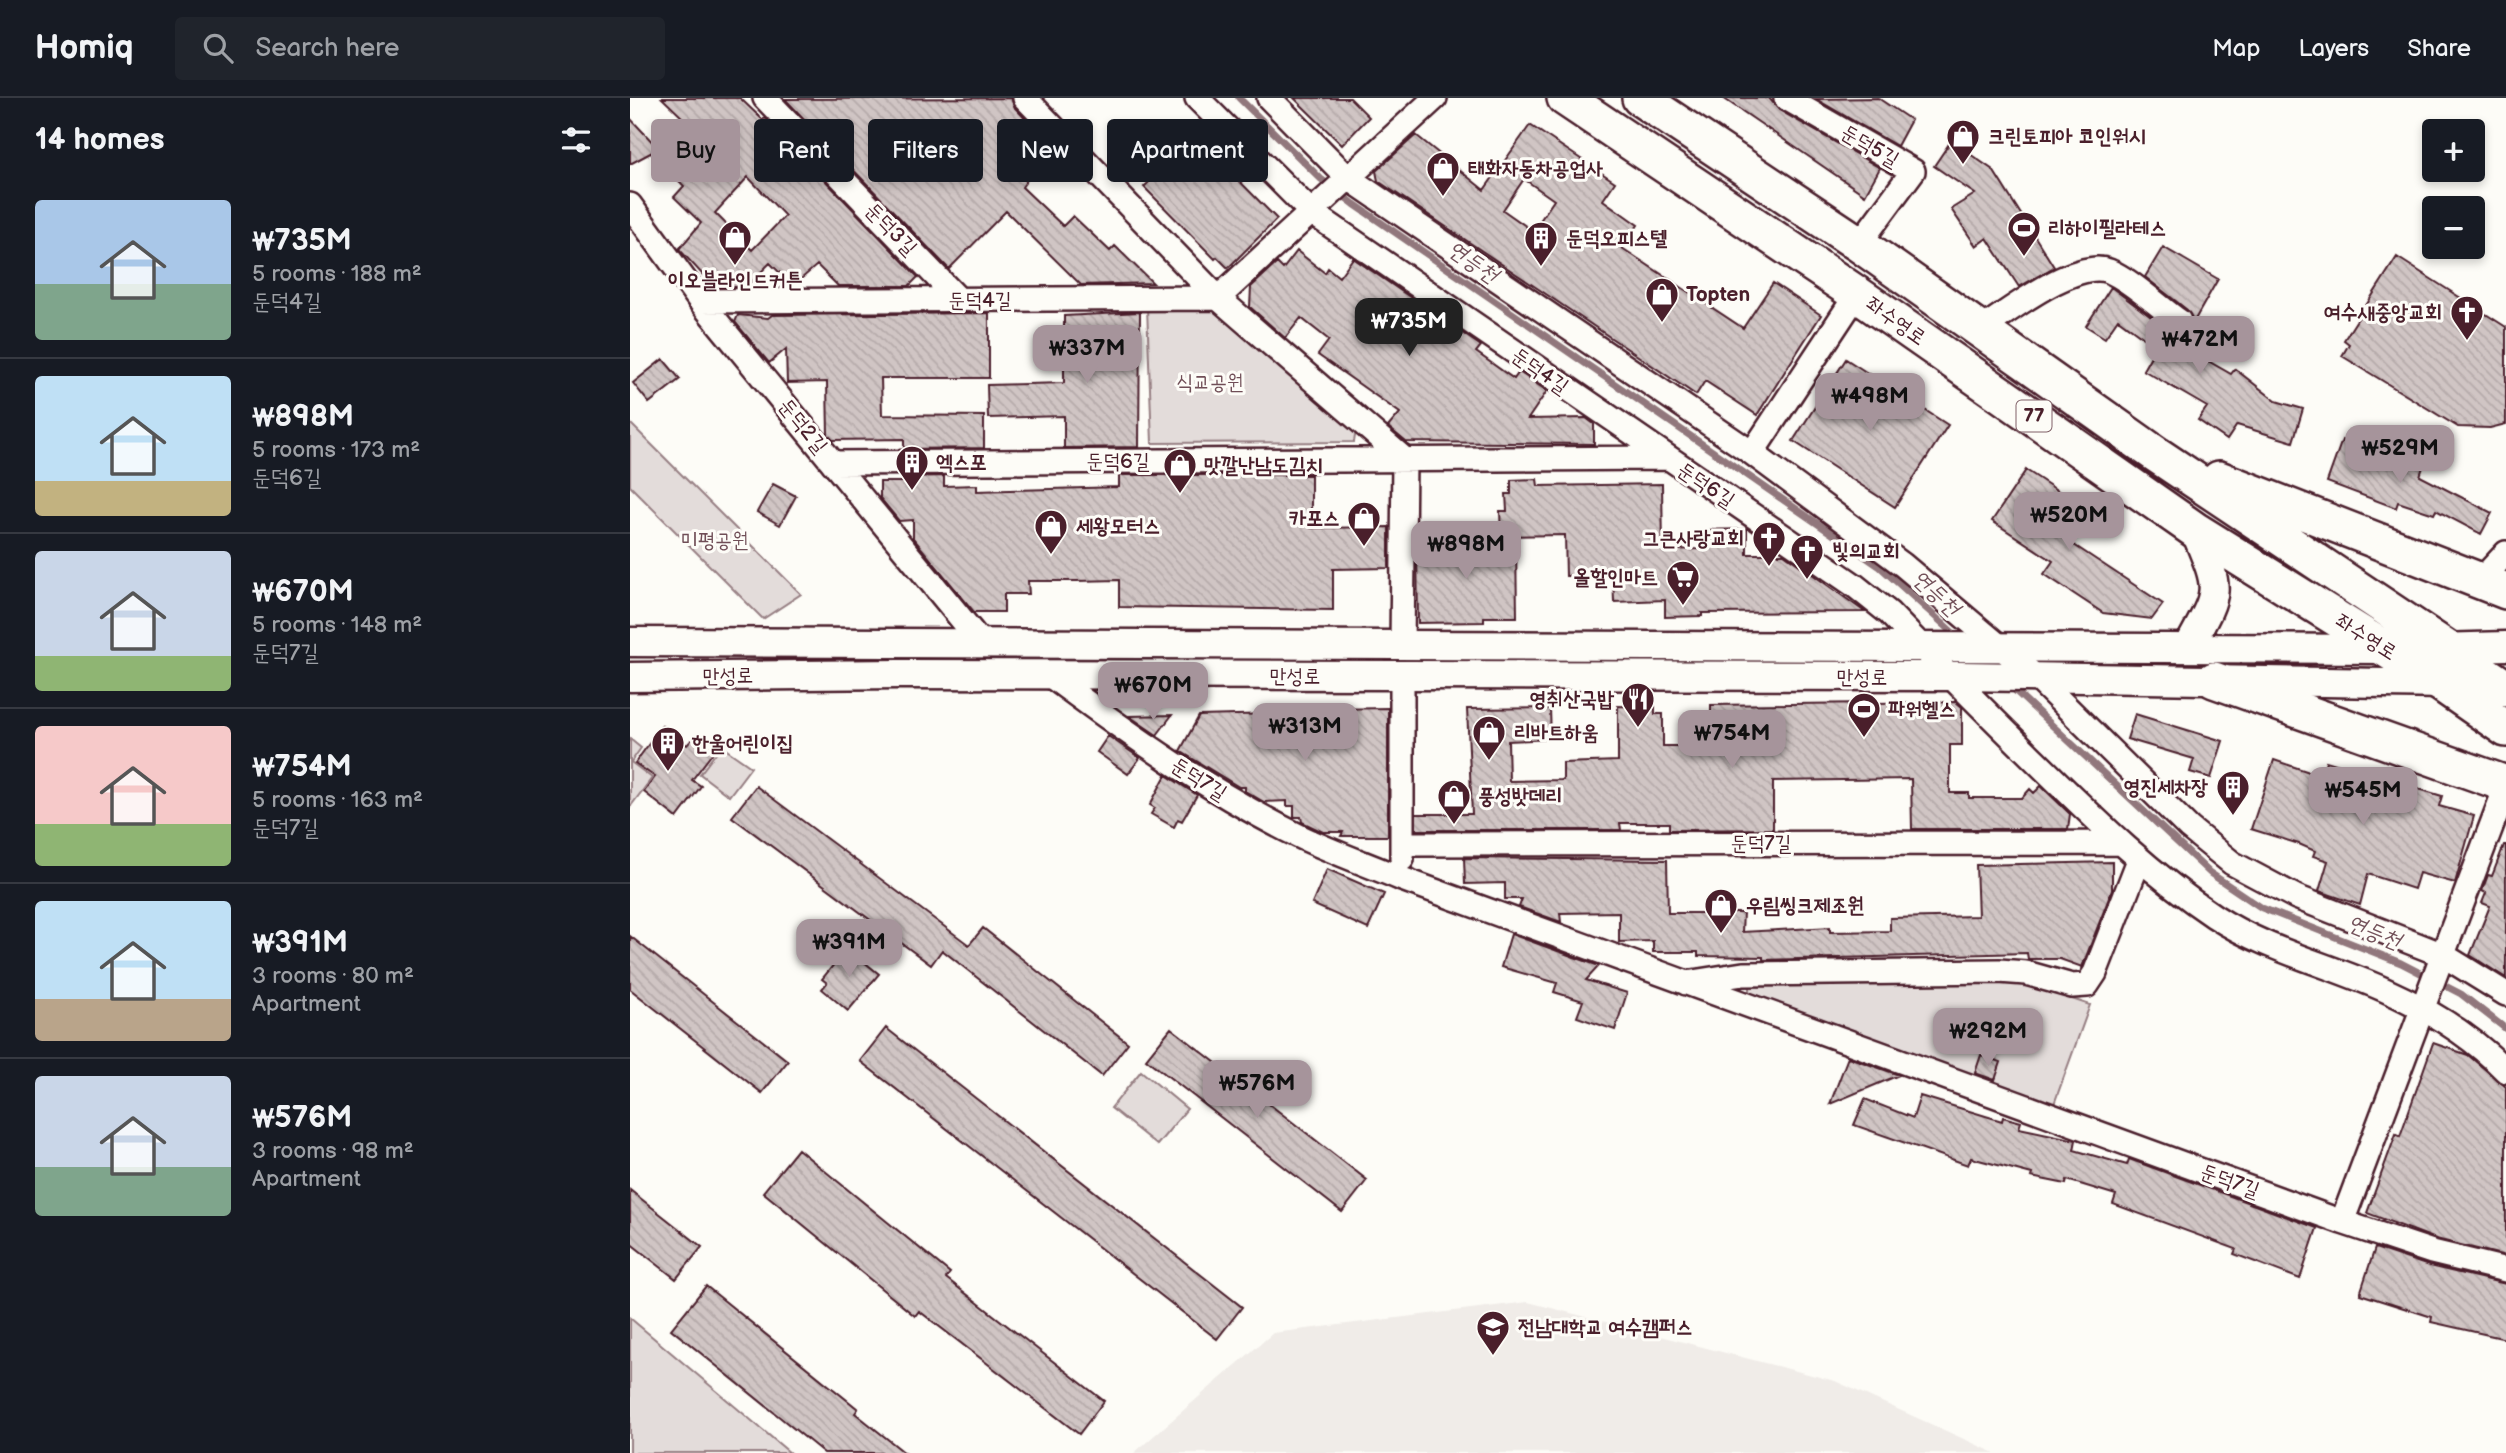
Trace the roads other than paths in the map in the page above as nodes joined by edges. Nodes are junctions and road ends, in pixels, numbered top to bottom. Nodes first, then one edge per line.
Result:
1 (765, 98) edge
2 (1025, 98) edge
3 (1197, 98) edge
4 (1269, 98) edge
5 (1435, 98) edge
6 (1640, 98) edge
7 (1786, 98) edge
8 (1569, 99) edge
9 (1347, 177) junction
10 (630, 205) edge
11 (1311, 212) junction
12 (1859, 244) junction
13 (1857, 293) junction
14 (1219, 298) junction
15 (959, 300) junction
16 (700, 301) junction
17 (2179, 321) dead end
18 (1980, 330) junction
19 (1752, 453) junction
20 (2157, 455) junction
21 (1666, 458) junction
22 (1404, 459) junction
23 (833, 463) junction
24 (2196, 530) junction
25 (2506, 553) edge
26 (2493, 586) edge
27 (630, 642) edge
28 (982, 644) junction
29 (1402, 646) junction
30 (1921, 646) junction
31 (2506, 646) edge
32 (1991, 648) junction
33 (2188, 648) junction
34 (2448, 648) junction
35 (2383, 649) junction
36 (1048, 674) junction
37 (1402, 676) junction
38 (1955, 676) junction
39 (630, 677) edge
40 (2032, 677) junction
41 (2214, 680) junction
42 (2503, 683) edge
43 (2444, 685) junction
44 (2506, 729) edge
45 (2506, 785) edge
46 (2120, 843) junction
47 (1402, 844) junction
48 (2139, 860) junction
49 (1402, 879) junction
50 (2443, 955) junction
51 (1684, 983) junction
52 (2506, 994) edge
53 (2423, 1008) junction
54 (2506, 1071) edge
55 (2342, 1222) junction
56 (2506, 1270) edge

1 - 15 street, 둔덕3길
2 - 14 street
3 - 11 street, 둔덕4길
4 - 9 street
5 - 9 street
6 - 12 main road, 좌수영로 / 77
7 - 12 street, 둔덕5길
8 - 13 main road, 좌수영로 / 77
9 - 11 street
9 - 19 street
10 - 16 street, 둔덕2길
11 - 14 street
11 - 21 street, 둔덕4길
12 - 18 main road, 좌수영로 / 77
13 - 19 street
13 - 24 main road, 좌수영로 / 77
14 - 15 street, 둔덕4길
14 - 22 street
15 - 16 street, 둔덕4길
16 - 23 street, 둔덕2길
17 - 18 street
18 - 20 main road, 좌수영로 / 77
19 - 32 street
20 - 26 main road
20 - 34 main road, 좌수영로 / 77
21 - 22 street, 둔덕6길
21 - 30 street, 둔덕6길
22 - 23 street, 둔덕6길
22 - 29 street
23 - 28 street, 둔덕2길
24 - 33 street
24 - 35 main road, 좌수영로 / 77
25 - 26 street
27 - 28 street, 만성로
28 - 29 street, 만성로
29 - 30 street, 만성로
30 - 32 street, 만성로
30 - 38 street
31 - 34 street
32 - 33 street
32 - 40 street
33 - 35 street
34 - 35 street
34 - 42 main road, 좌수영로 / 77
35 - 43 main road, 좌수영로 / 77
36 - 37 street, 만성로
36 - 39 street, 만성로
36 - 49 street, 둔덕7길
37 - 38 street, 만성로
37 - 47 street
38 - 40 street, 만성로
38 - 46 street
40 - 41 street
40 - 50 street
41 - 43 street
41 - 45 main road
42 - 43 street
43 - 44 main road, 좌수영로 / 77
45 - 50 street
46 - 47 street, 둔덕7길
46 - 48 street
47 - 49 street
48 - 51 street, 둔덕7길
48 - 53 street
49 - 51 street, 둔덕7길
50 - 52 street
50 - 53 street
51 - 55 street, 둔덕7길
53 - 54 street
53 - 55 street
55 - 56 street, 둔덕7길

